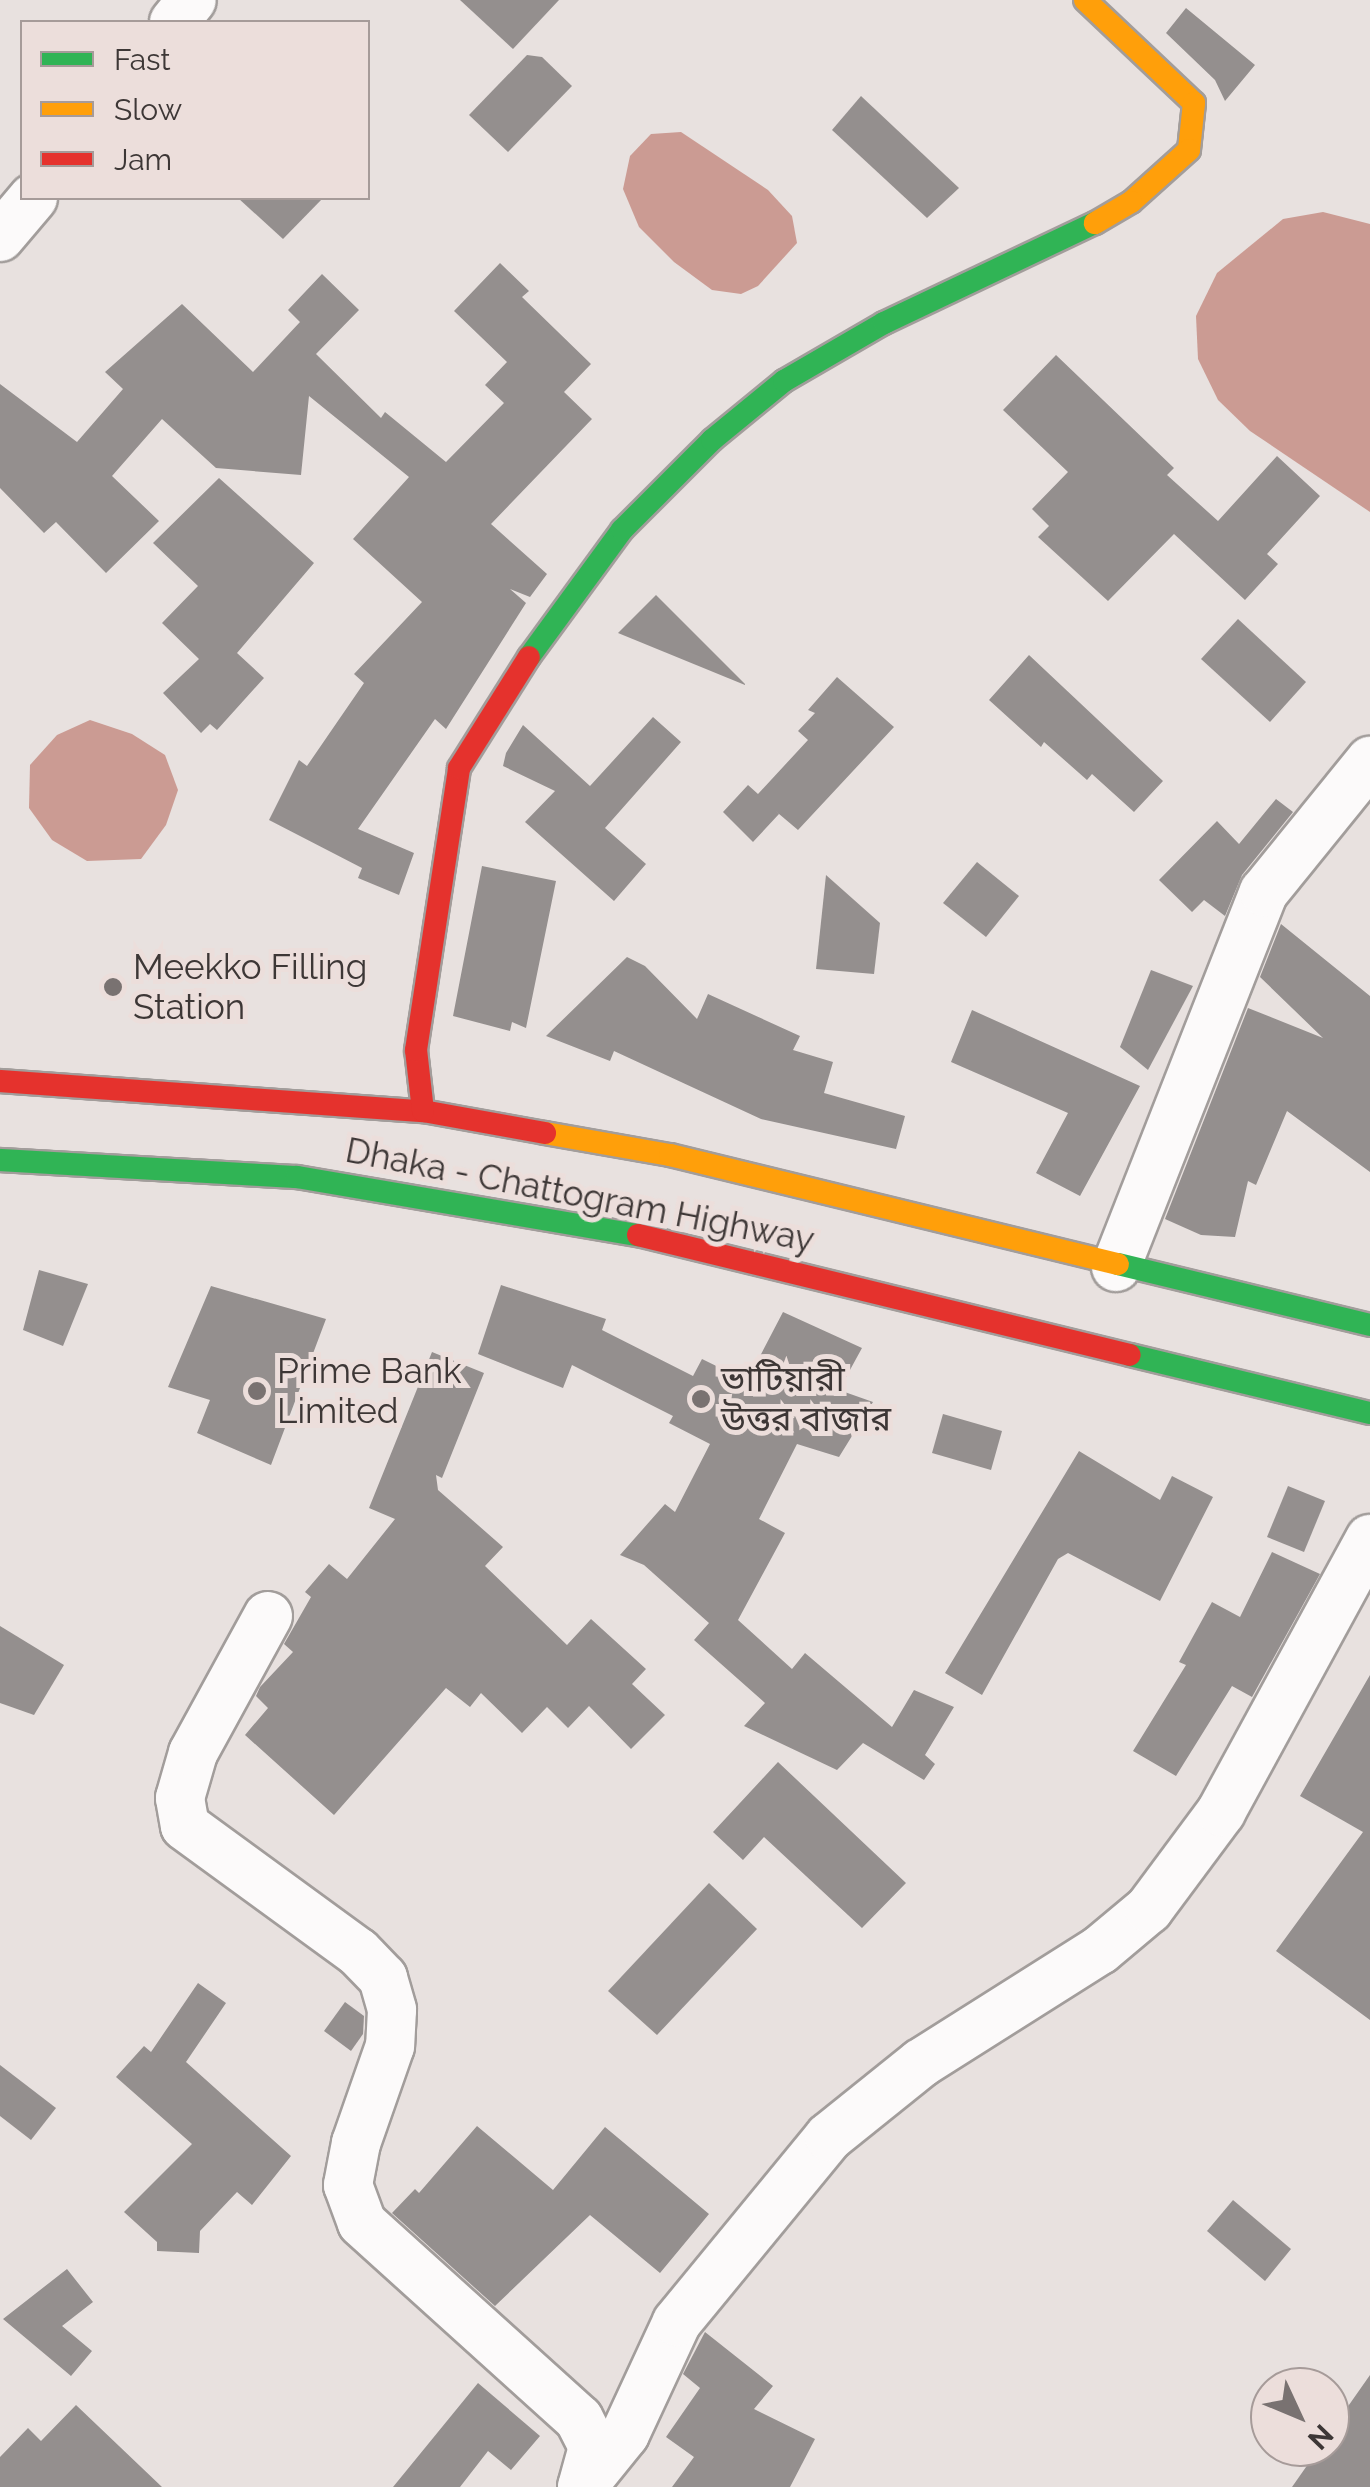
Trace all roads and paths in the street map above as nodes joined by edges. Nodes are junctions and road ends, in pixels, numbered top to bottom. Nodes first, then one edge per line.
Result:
1 (192, 0) edge
2 (1085, 0) edge
3 (176, 20) edge
4 (31, 200) edge
5 (0, 237) edge
6 (1370, 761) edge
7 (0, 1081) edge
8 (422, 1111) junction
9 (0, 1160) edge
10 (1116, 1267) junction
11 (1370, 1325) edge
12 (1370, 1414) edge
13 (1370, 1540) edge
14 (268, 1616) dead end

1 - 3 street
2 - 8 main road
4 - 5 street
6 - 10 street
7 - 8 main road, Dhaka - Chattogram Highway
8 - 10 main road, Dhaka - Chattogram Highway
9 - 12 main road, Dhaka - Chattogram Highway
10 - 11 main road, Dhaka - Chattogram Highway
13 - 14 street

